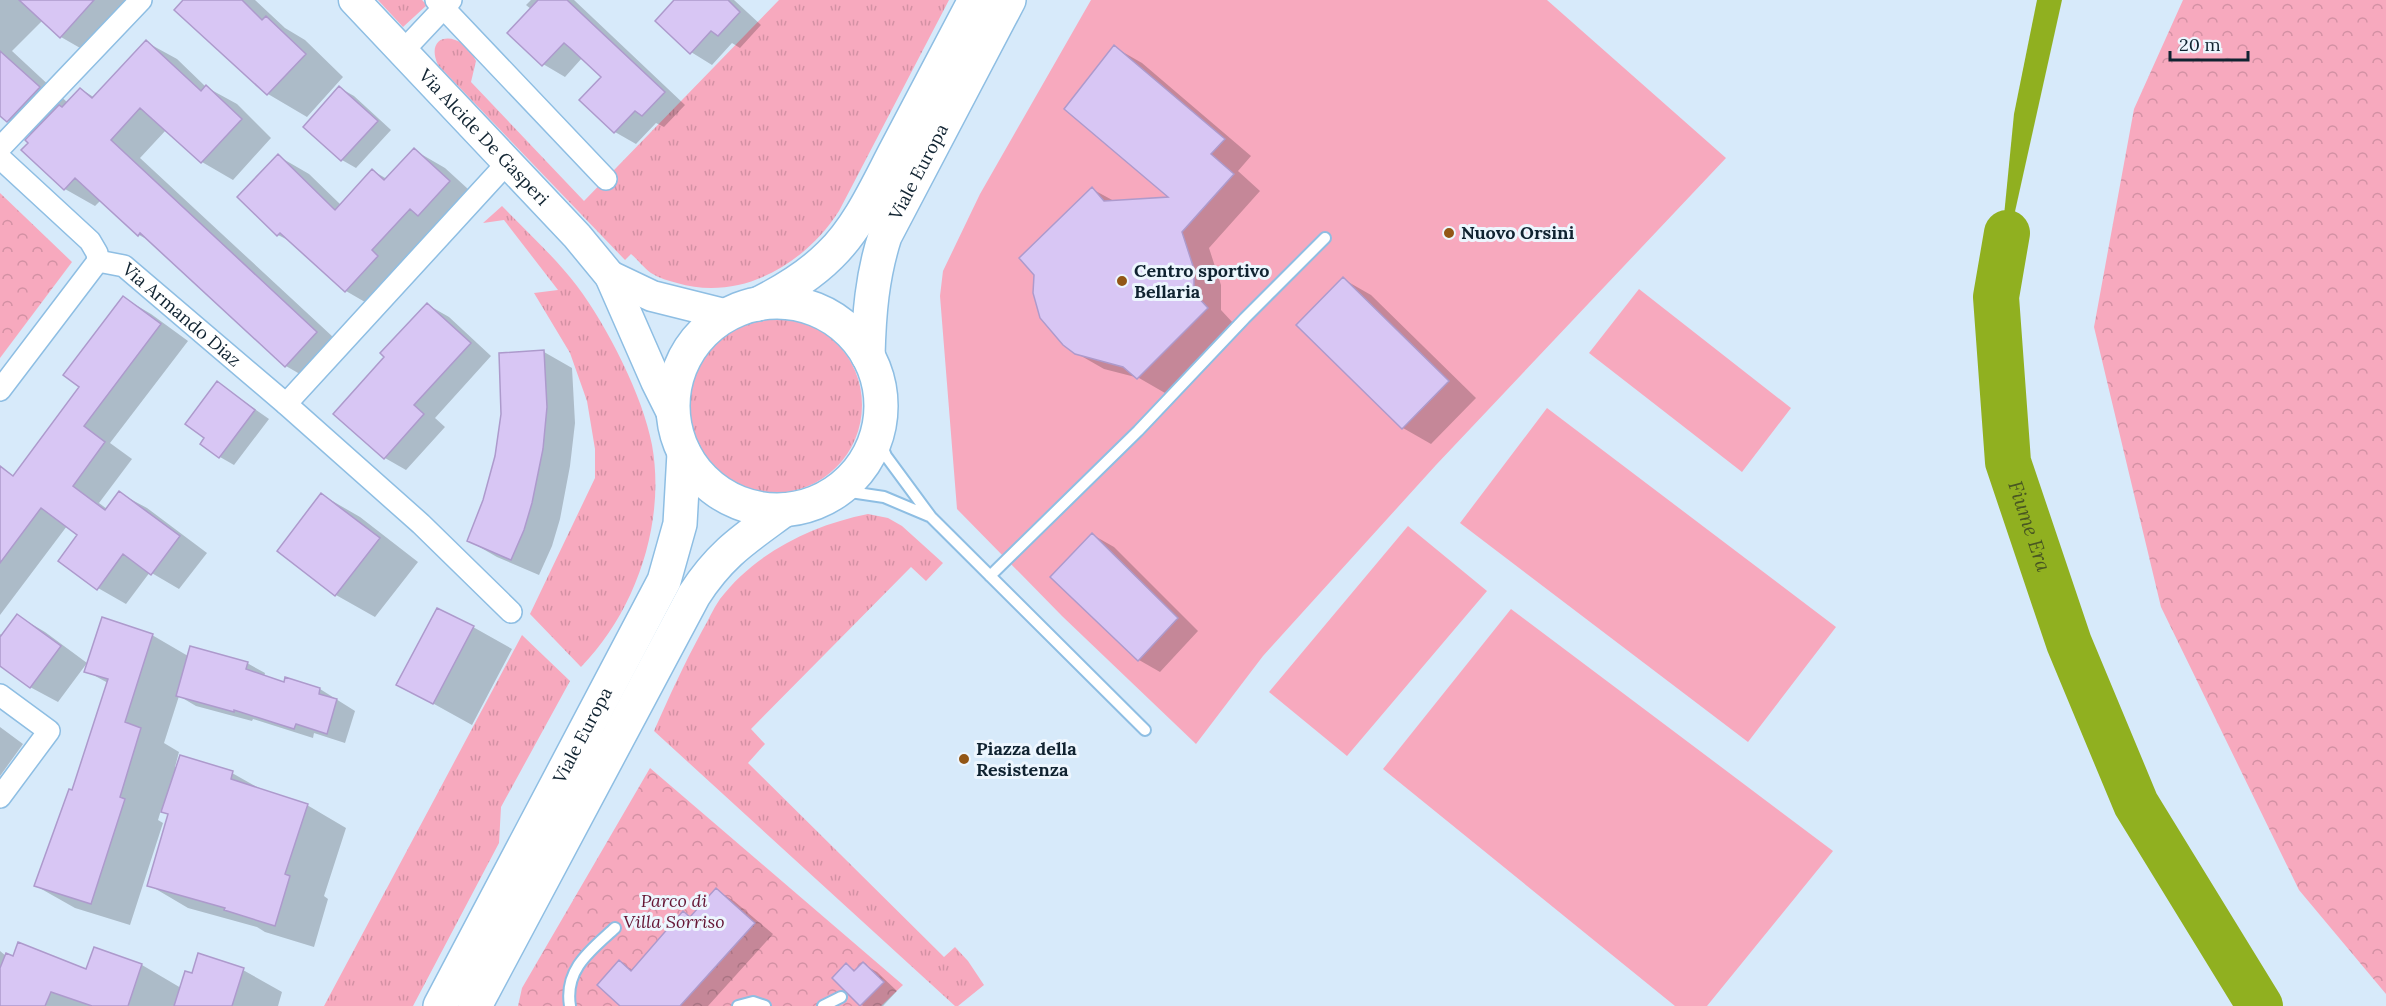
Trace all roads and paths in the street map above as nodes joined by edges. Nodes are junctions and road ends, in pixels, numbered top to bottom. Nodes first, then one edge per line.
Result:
1 (141, 0) edge
2 (354, 0) edge
3 (975, 0) edge
4 (1009, 0) edge
5 (443, 3) edge
6 (403, 51) junction
7 (0, 148) edge
8 (0, 158) edge
9 (508, 162) junction
10 (606, 179) dead end
11 (1325, 238) dead end
12 (98, 261) junction
13 (610, 276) junction
14 (758, 304) junction
15 (728, 315) junction
16 (868, 356) junction
17 (0, 390) edge
18 (286, 404) junction
19 (674, 415) junction
20 (877, 434) junction
21 (684, 453) junction
22 (837, 490) junction
23 (784, 510) junction
24 (931, 517) junction
25 (990, 576) junction
26 (512, 612) dead end
27 (0, 695) edge
28 (1145, 730) dead end
29 (0, 797) edge
30 (615, 928) dead end
31 (841, 997) dead end
32 (440, 1006) edge
33 (475, 1006) edge
34 (570, 1006) edge
35 (738, 1006) edge
36 (765, 1006) edge
37 (823, 1006) edge

1 - 7 street
2 - 6 street, Via Alcide De Gasperi
3 - 14 main road, Viale Europa
4 - 16 main road, Viale Europa
5 - 6 street
5 - 10 street
6 - 9 street, Via Alcide De Gasperi
8 - 12 street, Via Armando Diaz
9 - 13 street, Via Alcide De Gasperi
9 - 18 street
11 - 25 lane
12 - 17 street
12 - 18 street, Via Armando Diaz
13 - 15 street, Via Alcide De Gasperi
13 - 19 street, Via Alcide De Gasperi
14 - 15 main road, Viale Europa
14 - 16 main road, Viale Europa
15 - 19 main road, Viale Europa
16 - 20 main road, Viale Europa
18 - 26 street, Via Armando Diaz
19 - 21 main road, Viale Europa
20 - 22 main road, Viale Europa
20 - 24 lane
21 - 23 main road, Viale Europa
21 - 32 main road, Viale Europa
22 - 23 main road, Viale Europa
22 - 24 lane
23 - 33 main road, Viale Europa
24 - 25 lane
25 - 28 lane
27 - 29 street
30 - 34 lane
31 - 37 lane
35 - 36 lane

